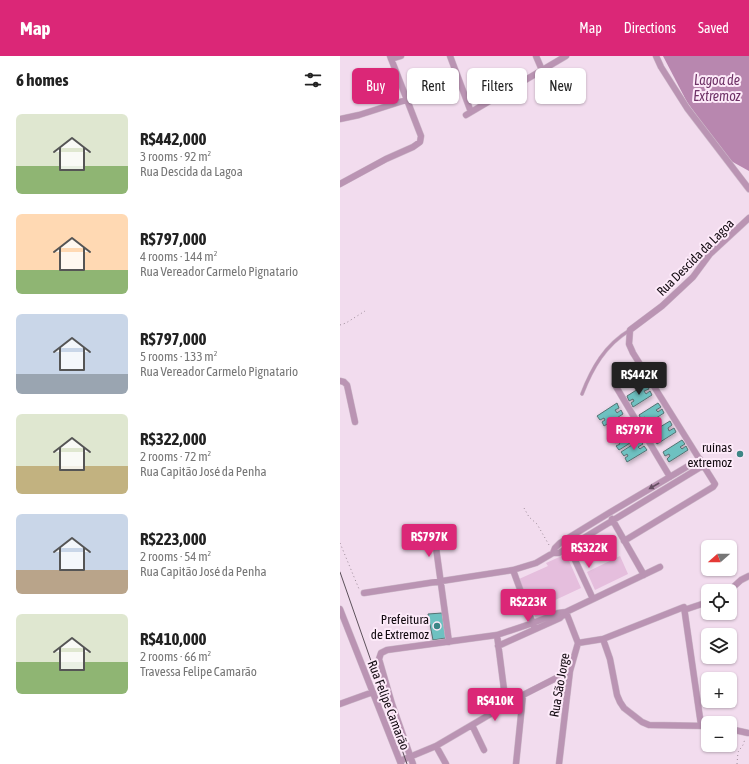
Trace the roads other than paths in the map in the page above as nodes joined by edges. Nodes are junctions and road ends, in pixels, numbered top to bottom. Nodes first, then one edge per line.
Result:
1 (401, 56) edge
2 (450, 56) edge
3 (536, 56) edge
4 (566, 56) edge
5 (656, 56) edge
6 (390, 58) edge
7 (541, 68) edge
8 (545, 68) edge
9 (535, 74) edge
10 (406, 100) junction
11 (340, 119) edge
12 (340, 184) edge
13 (749, 189) edge
14 (749, 218) edge
15 (630, 330) junction
16 (340, 381) edge
17 (615, 385) dead end
18 (582, 394) dead end
19 (354, 422) dead end
20 (700, 459) junction
21 (704, 466) junction
22 (670, 477) junction
23 (609, 513) junction
24 (613, 521) junction
25 (434, 533) dead end
26 (624, 541) junction
27 (569, 547) junction
28 (553, 553) junction
29 (660, 567) dead end
30 (513, 570) junction
31 (644, 575) junction
32 (749, 576) edge
33 (441, 580) junction
34 (737, 584) edge
35 (364, 593) road end
36 (593, 599) junction
37 (701, 604) edge
38 (340, 609) edge
39 (684, 610) junction
40 (566, 612) junction
41 (534, 626) junction
42 (497, 635) junction
43 (603, 639) junction
44 (449, 642) junction
45 (578, 643) junction
46 (498, 646) junction
47 (570, 671) junction
48 (373, 692) junction
49 (523, 695) junction
50 (340, 704) edge
51 (506, 705) junction
52 (703, 716) edge
53 (472, 725) junction
54 (701, 726) edge
55 (737, 731) edge
56 (748, 733) road end
57 (436, 746) junction
58 (484, 750) dead end
59 (411, 757) junction
60 (400, 762) edge
61 (413, 764) edge
62 (446, 764) edge
63 (516, 764) edge
64 (559, 764) edge

1 - 6 street
2 - 9 street
3 - 7 street
4 - 8 street
5 - 13 street
6 - 10 street
10 - 11 street
10 - 12 street
14 - 15 street, Rua Descida da Lagoa
15 - 18 lane
15 - 20 street
16 - 19 street
17 - 22 street
20 - 21 street
20 - 22 street
21 - 24 street
21 - 26 street
22 -> 23 street
23 - 24 street
23 - 28 street
24 - 26 street
24 - 27 street
25 - 33 street
26 - 31 street
27 - 28 street
27 - 36 street
28 - 30 street
29 - 31 street
30 - 33 street
30 - 41 street
31 - 36 street
32 - 34 street
33 - 35 street
33 - 44 street
36 - 40 street
37 - 39 street
38 - 48 street, Rua Felipe Camarão
39 - 43 street
39 - 52 street
40 - 41 street
40 - 45 street, Rua São Jorge
41 - 42 street
41 - 46 street
42 - 44 street
42 - 46 street
43 - 45 street
43 - 54 street
44 - 59 street, Rua Felipe Camarão
45 - 47 street, Rua São Jorge
46 - 51 street
47 - 49 street
47 - 64 street, Rua São Jorge
48 - 50 street
48 - 60 street, Rua Felipe Camarão
49 - 51 street
49 - 63 street
51 - 53 street
53 - 57 street
53 - 58 street
55 - 56 street
57 - 59 street
57 - 62 street
59 - 60 street
59 - 61 street, Rua Felipe Camarão

